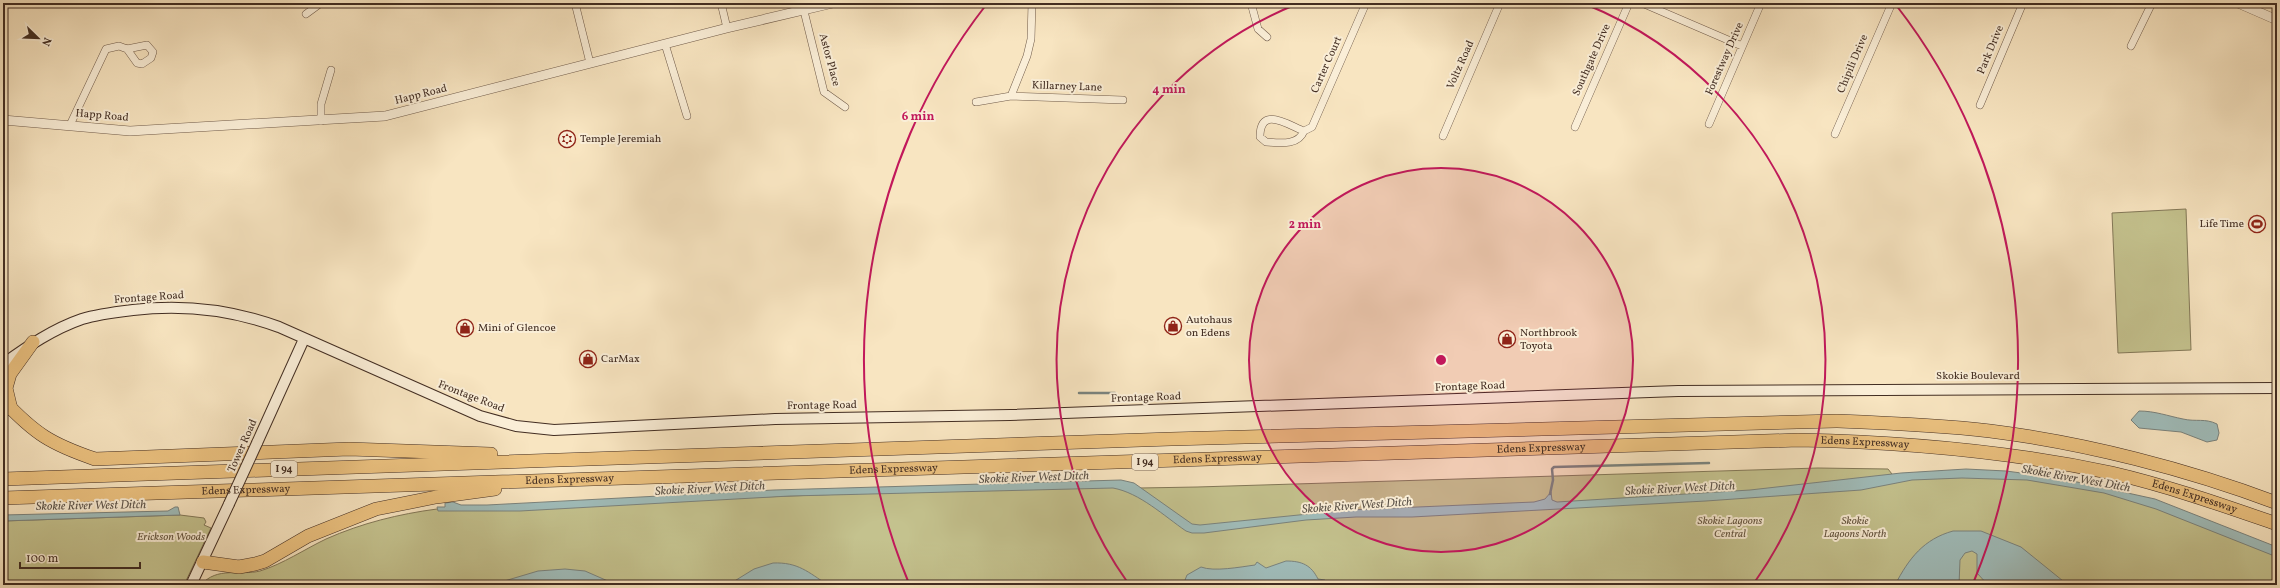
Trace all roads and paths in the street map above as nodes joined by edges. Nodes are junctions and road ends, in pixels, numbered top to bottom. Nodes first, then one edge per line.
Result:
1 (321, 3) edge
2 (575, 3) edge
3 (721, 3) edge
4 (833, 3) edge
5 (1032, 3) edge
6 (1251, 3) edge
7 (1366, 3) edge
8 (1500, 3) edge
9 (1629, 3) edge
10 (1642, 3) edge
11 (1761, 3) edge
12 (1892, 3) edge
13 (2023, 3) edge
14 (2152, 3) edge
15 (2238, 3) edge
16 (804, 11) junction
17 (306, 14) dead end
18 (2277, 20) edge
19 (727, 28) junction
20 (1267, 37) dead end
21 (665, 44) junction
22 (1742, 46) junction
23 (2131, 46) dead end
24 (127, 49) dead end
25 (590, 63) junction
26 (331, 70) dead end
27 (1011, 96) junction
28 (1123, 100) dead end
29 (976, 102) dead end
30 (1980, 104) dead end
31 (845, 107) dead end
32 (687, 116) dead end
33 (3, 120) edge
34 (321, 121) junction
35 (1708, 124) dead end
36 (70, 125) junction
37 (1575, 127) dead end
38 (1304, 131) junction
39 (1835, 134) dead end
40 (1442, 136) dead end
41 (304, 339) junction
42 (34, 342) junction
43 (3, 364) edge
44 (2277, 388) edge
45 (1678, 391) joint
46 (7, 405) edge
47 (565, 459) junction
48 (3, 479) edge
49 (564, 480) junction
50 (3, 498) edge
51 (2277, 503) edge
52 (2277, 524) edge
53 (203, 562) junction
54 (191, 585) edge

1 - 17 street
2 - 25 street
3 - 19 street
4 - 16 street, Happ Road
5 - 27 street, Killarney Lane
6 - 20 street
7 - 38 street, Carter Court
8 - 40 street, Voltz Road
9 - 37 street, Southgate Drive
10 - 22 street
11 - 22 street, Forestway Drive
12 - 39 street, Chipili Drive
13 - 30 street, Park Drive
14 - 23 street
15 - 18 street
16 - 19 street, Happ Road
16 - 31 street, Astor Place
19 - 21 street, Happ Road
21 - 25 street, Happ Road
21 - 32 street
22 - 35 street, Forestway Drive
24 - 36 street
25 - 34 street, Happ Road
26 - 34 street
27 - 28 street, Killarney Lane
27 - 29 street, Killarney Lane
33 - 36 street, Happ Road
34 - 36 street, Happ Road
38 - 38 street, Carter Court
41 - 42 main road, Frontage Road
41 - 45 main road, Frontage Road
41 - 53 main road, Tower Road, bridge
42 - 43 main road, Frontage Road
42 - 46 highway
44 - 45 main road, Skokie Boulevard
46 - 47 highway
47 - 48 highway, Edens Expressway / I 94
47 - 51 highway, Edens Expressway / I 94
49 - 50 highway, Edens Expressway / I 94
49 - 52 highway, Edens Expressway / I 94
49 - 53 highway
53 - 54 main road, Tower Road

